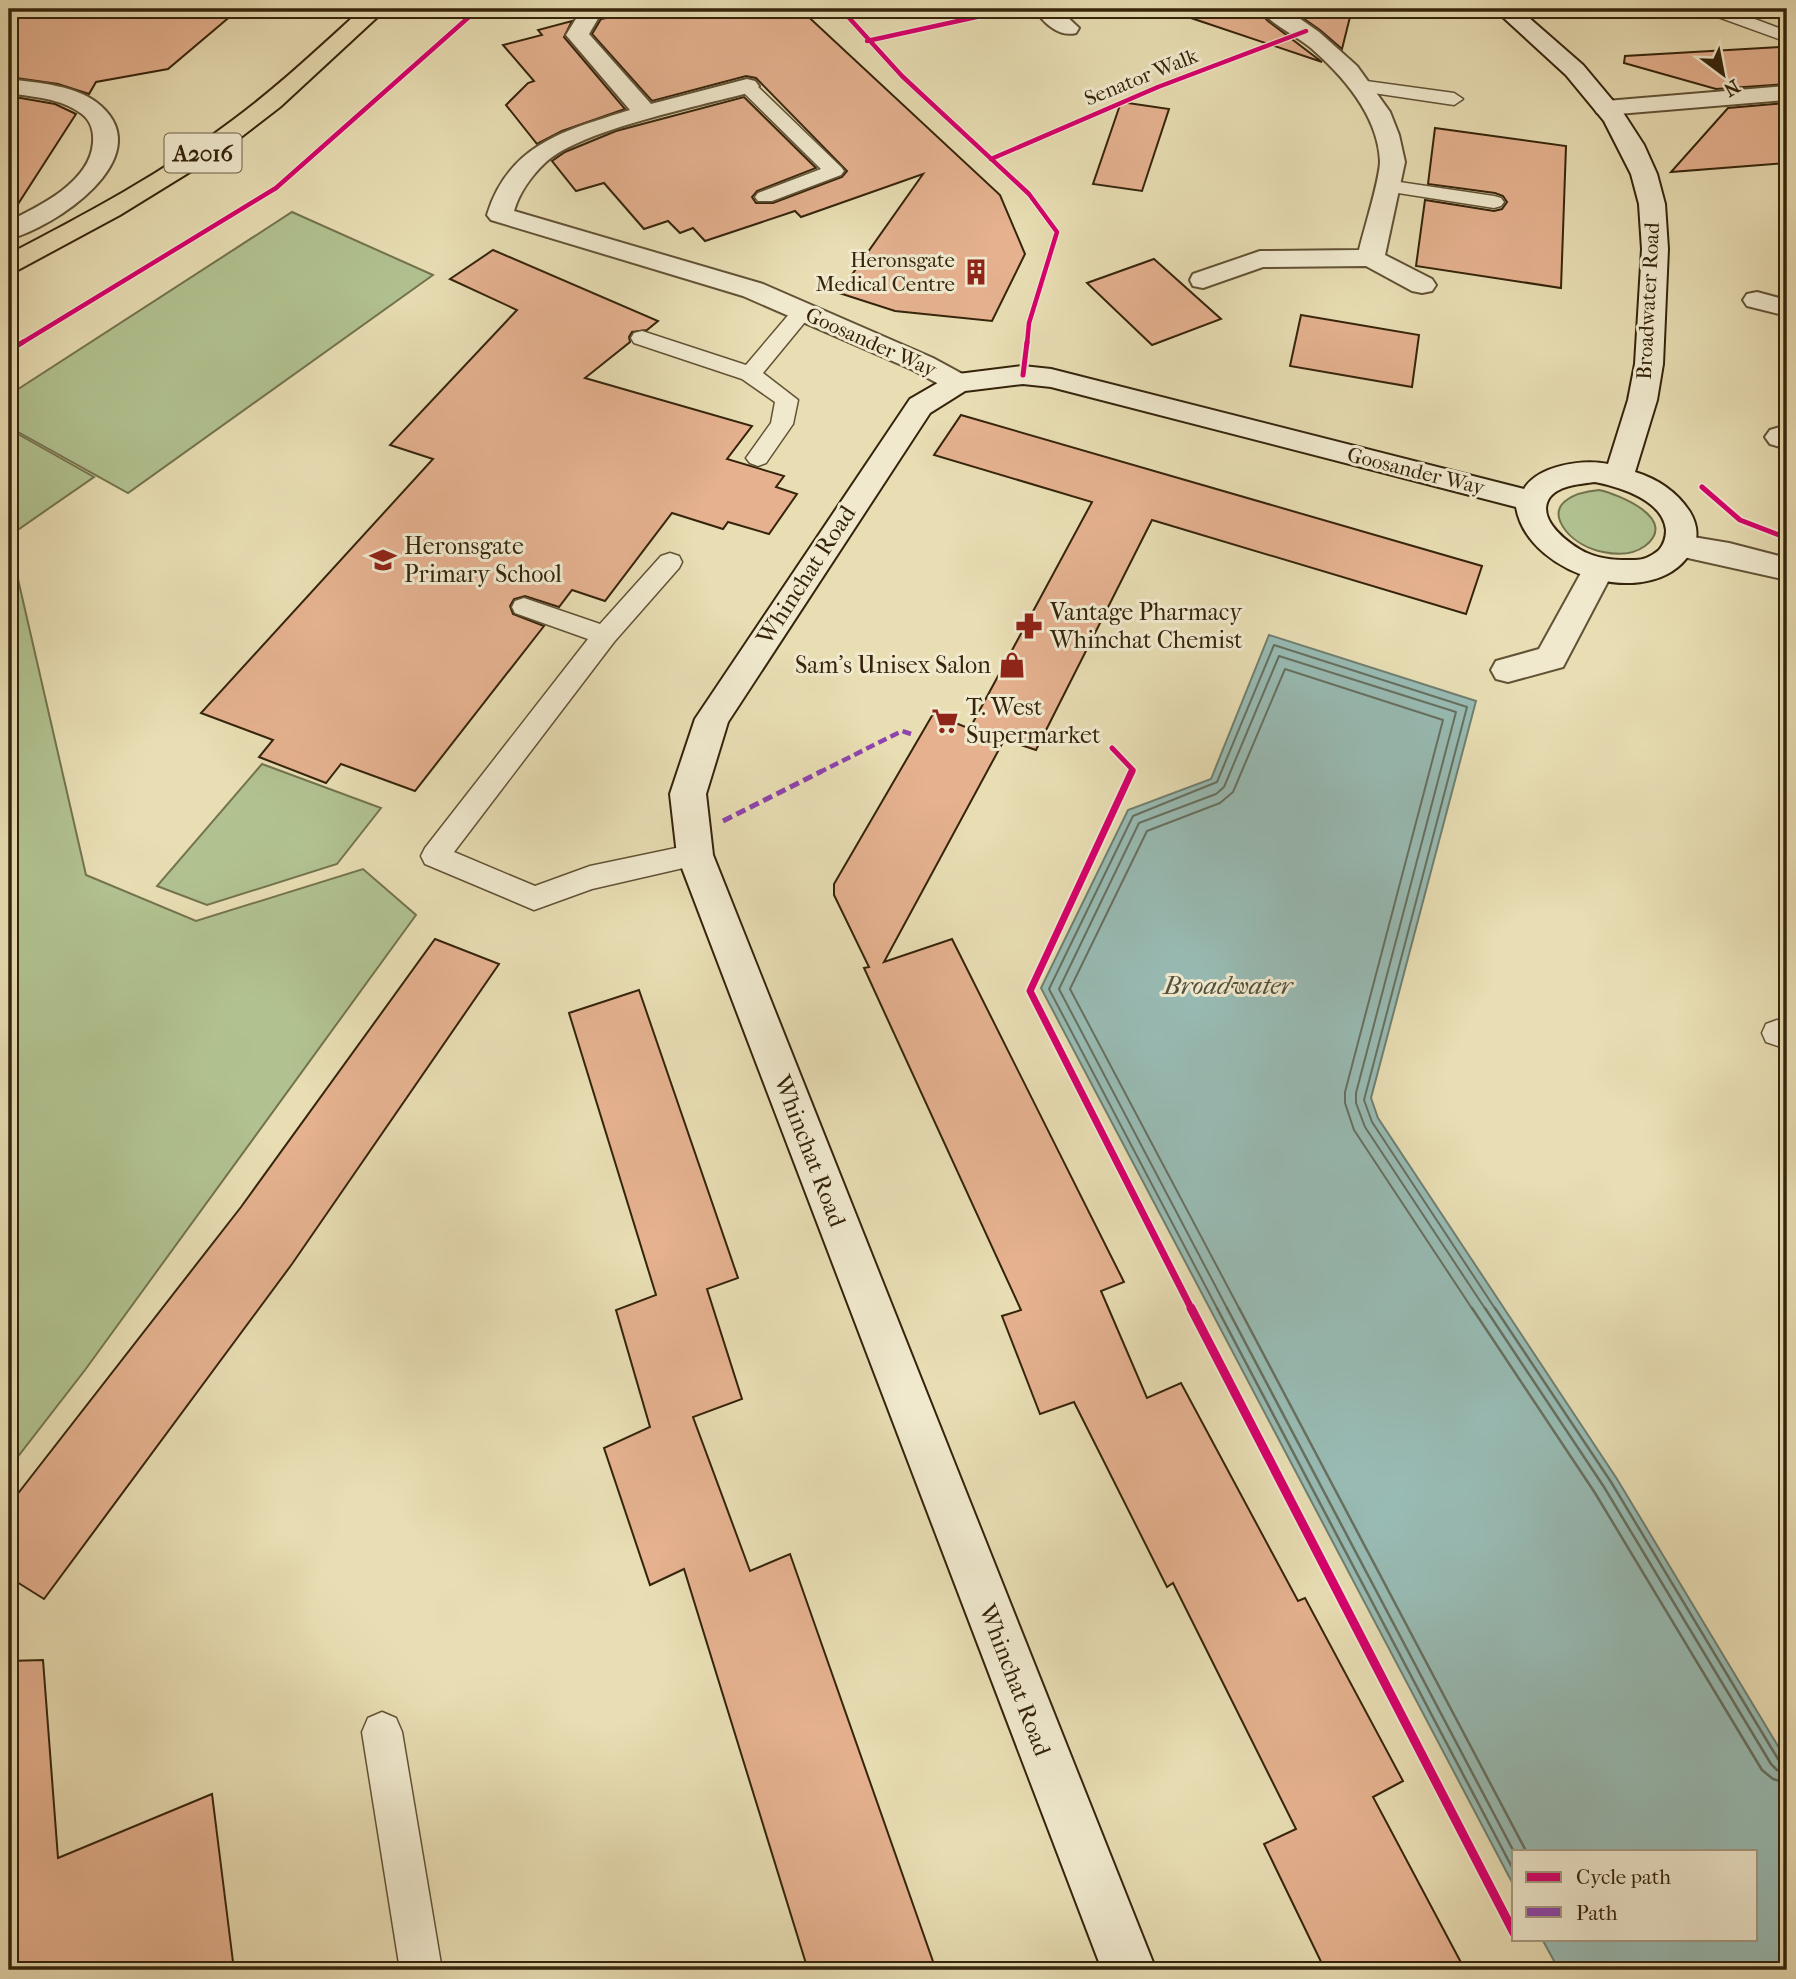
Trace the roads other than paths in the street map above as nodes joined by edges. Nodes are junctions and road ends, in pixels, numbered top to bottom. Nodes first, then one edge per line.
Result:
1 (375, 9) edge
2 (602, 9) edge
3 (1271, 9) edge
4 (1504, 9) edge
5 (1713, 9) edge
6 (1787, 37) edge
7 (9, 86) edge
8 (747, 86) joint
9 (1359, 86) junction
10 (1787, 93) edge
11 (1454, 99) dead end
12 (1606, 108) junction
13 (646, 113) junction
14 (1386, 186) junction
15 (765, 197) dead end
16 (1494, 202) dead end
17 (9, 231) edge
18 (1371, 258) junction
19 (9, 264) edge
20 (1203, 280) dead end
21 (1422, 285) dead end
22 (1757, 300) dead end
23 (1787, 308) edge
24 (803, 312) junction
25 (642, 338) dead end
26 (750, 374) junction
27 (958, 383) junction
28 (758, 458) dead end
29 (1619, 476) junction
30 (1532, 501) junction
31 (1681, 546) junction
32 (670, 562) dead end
33 (1787, 569) edge
34 (1598, 570) junction
35 (524, 607) dead end
36 (605, 635) junction
37 (1508, 670) dead end
38 (695, 855) junction
39 (382, 1732) dead end
40 (421, 1970) edge
41 (1129, 1970) edge

1 - 19 main road, A2016
2 - 13 street
3 - 9 street
4 - 12 street, Broadwater Road
5 - 6 lane
7 - 17 street
8 - 13 street, Goosander Way
8 - 15 lane
9 - 11 lane
9 - 14 street
10 - 12 street
12 - 29 street, Broadwater Road
13 - 24 street, Goosander Way
14 - 16 lane
14 - 18 street
18 - 20 street
18 - 21 street
22 - 23 street
24 - 26 lane
24 - 27 street, Goosander Way
25 - 26 lane
26 - 28 lane
27 - 30 street, Goosander Way
27 - 38 street, Whinchat Road
29 - 30 street
29 - 31 street
30 - 34 street
31 - 33 street
31 - 34 street
32 - 36 lane
34 - 37 street
35 - 36 lane
36 - 38 lane
38 - 41 street, Whinchat Road
39 - 40 lane

